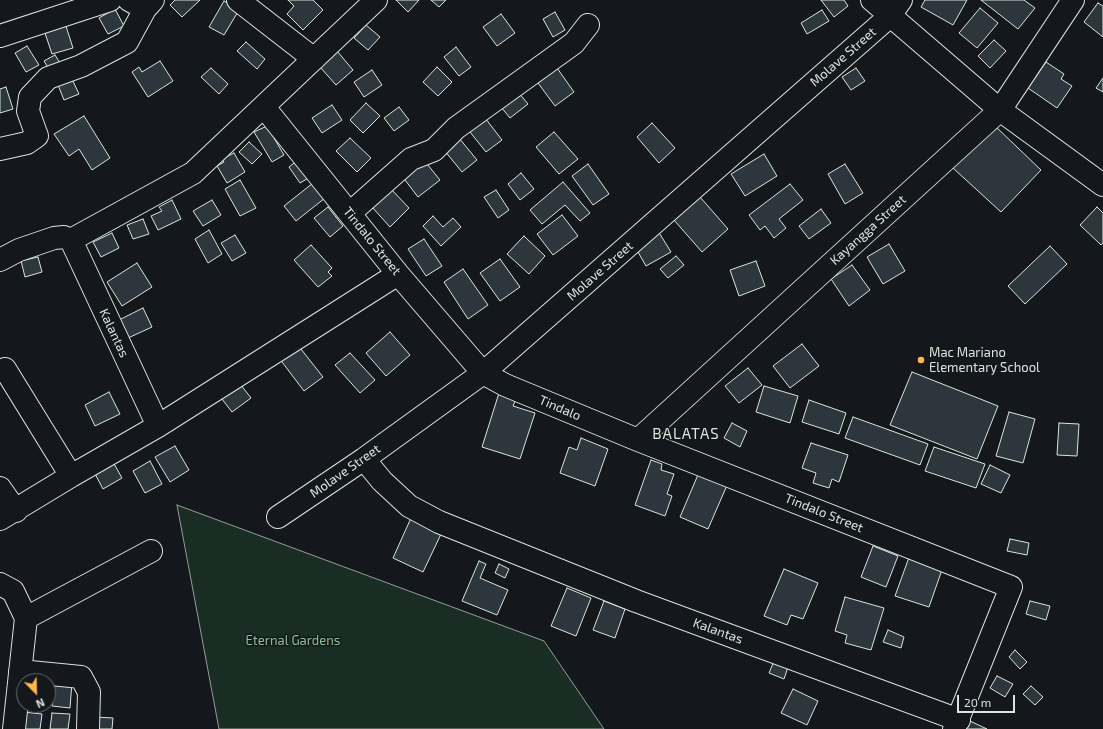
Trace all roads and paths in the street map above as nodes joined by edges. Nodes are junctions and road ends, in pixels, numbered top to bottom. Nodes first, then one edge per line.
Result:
1 (110, 0) edge
2 (238, 0) edge
3 (376, 0) edge
4 (872, 0) edge
5 (1073, 0) edge
6 (143, 3) edge
7 (895, 8) edge
8 (588, 25) dead end
9 (0, 36) edge
10 (314, 59) junction
11 (264, 107) junction
12 (1000, 110) junction
13 (0, 149) edge
14 (1103, 185) edge
15 (350, 213) junction
16 (71, 240) junction
17 (0, 260) edge
18 (398, 274) junction
19 (5, 369) dead end
20 (483, 373) junction
21 (158, 426) junction
22 (638, 440) junction
23 (364, 459) junction
24 (71, 476) junction
25 (0, 488) edge
26 (8, 515) edge
27 (278, 517) dead end
28 (151, 552) dead end
29 (0, 584) edge
30 (1011, 587) joint
31 (26, 618) junction
32 (20, 671) junction
33 (957, 724) edge
34 (14, 729) edge
35 (88, 729) edge

1 - 9 street
2 - 10 street
3 - 10 street
4 - 7 street
5 - 12 street, Kayangga Street
6 - 13 street
7 - 12 street
7 - 20 street, Molave Street
8 - 15 street
10 - 11 street
11 - 15 street, Tindalo Street
11 - 16 street
12 - 14 street
12 - 22 street, Kayangga Street
15 - 18 street, Tindalo Street
16 - 17 street
16 - 21 street, Kalantas
18 - 20 street, Tindalo Street
18 - 21 street
19 - 24 street
20 - 22 street, Tindalo
20 - 23 street, Molave Street
21 - 24 street
22 - 30 street, Tindalo Street
23 - 27 street, Molave Street
23 - 33 street, Kalantas
24 - 26 street
25 - 26 street
28 - 31 street
29 - 31 street
30 - 33 street, Kalantas
31 - 32 street
32 - 34 street
32 - 35 street

